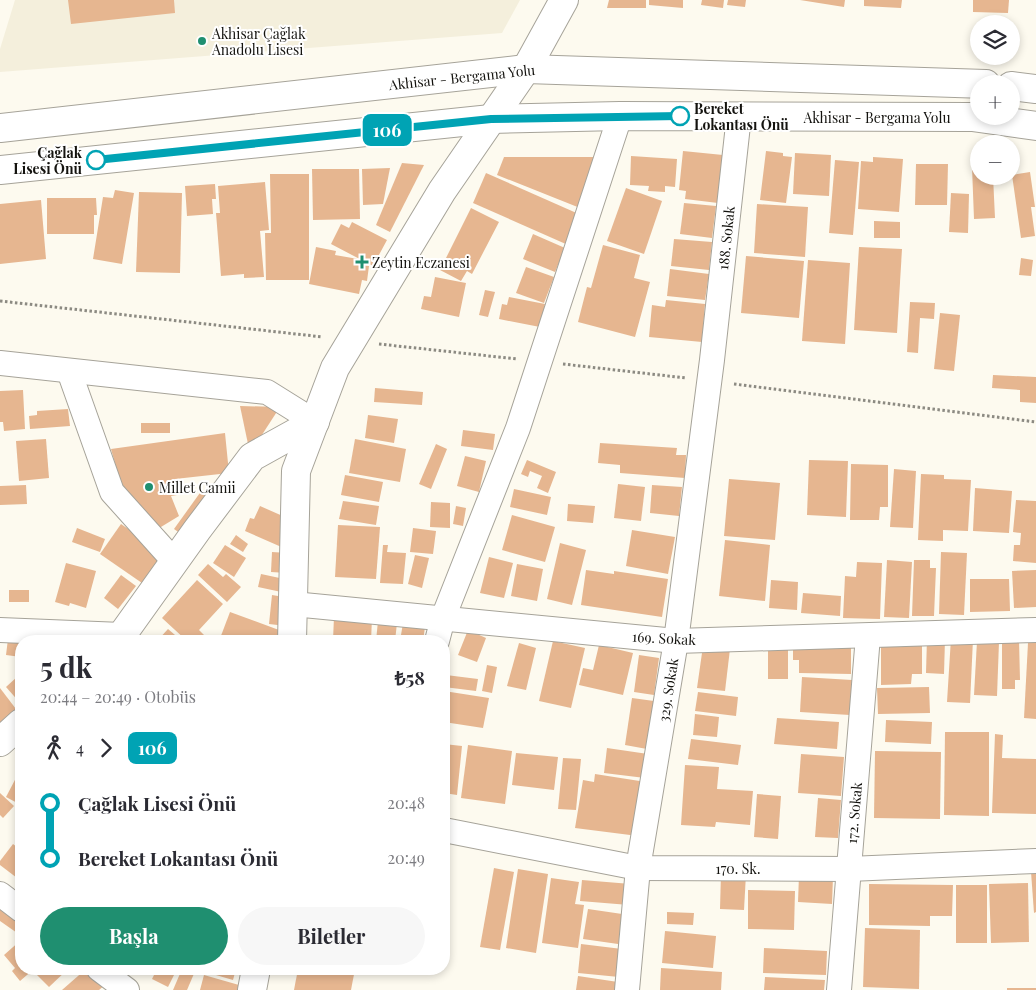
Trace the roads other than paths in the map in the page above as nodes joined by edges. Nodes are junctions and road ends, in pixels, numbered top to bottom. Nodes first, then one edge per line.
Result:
1 (564, 0) edge
2 (526, 69) junction
3 (970, 83) edge
4 (1020, 87) edge
5 (1036, 89) edge
6 (620, 116) junction
7 (739, 116) junction
8 (491, 119) junction
9 (1036, 126) edge
10 (0, 128) edge
11 (0, 170) edge
12 (712, 360) joint
13 (0, 363) edge
14 (69, 371) junction
15 (316, 422) junction
16 (174, 561) junction
17 (293, 604) junction
18 (443, 618) junction
19 (0, 630) edge
20 (1036, 630) edge
21 (74, 635) edge
22 (120, 635) edge
23 (292, 635) edge
24 (439, 635) edge
25 (868, 636) junction
26 (676, 641) junction
27 (15, 728) edge
28 (0, 742) edge
29 (450, 831) edge
30 (1036, 861) edge
31 (638, 868) junction
32 (849, 869) junction
33 (0, 894) edge
34 (15, 905) edge
35 (107, 975) edge
36 (255, 975) edge
37 (127, 990) edge
38 (252, 990) edge
39 (627, 990) edge
40 (839, 990) edge

1 - 2 main road
2 - 3 main road, Akhisar - Bergama Yolu
2 - 8 main road
2 - 10 main road, Akhisar - Bergama Yolu
4 - 5 main road
6 - 7 main road, Akhisar - Bergama Yolu
6 - 8 main road, Akhisar - Bergama Yolu
6 - 18 street
7 - 9 main road, Akhisar - Bergama Yolu
7 - 12 street, 188. Sokak
8 - 11 main road, Akhisar - Bergama Yolu
8 - 15 main road
12 - 26 street, 329. Sokak
13 - 14 street
14 - 15 street
14 - 16 street
15 - 16 main road
15 - 17 main road
16 - 22 main road
17 - 18 street, 169. Sokak
17 - 23 main road
18 - 24 street
18 - 26 street, 169. Sokak
19 - 21 street
20 - 25 street, 169. Sokak
25 - 26 street, 169. Sokak
25 - 32 street, 172. Sokak
26 - 31 street, 329. Sokak
27 - 28 main road
29 - 31 street, 170. Sk.
30 - 32 street, 170. Sk.
31 - 32 street, 170. Sk.
31 - 39 street, 329. Sokak
32 - 40 street, 172. Sokak
33 - 34 street
35 - 37 street
36 - 38 main road

